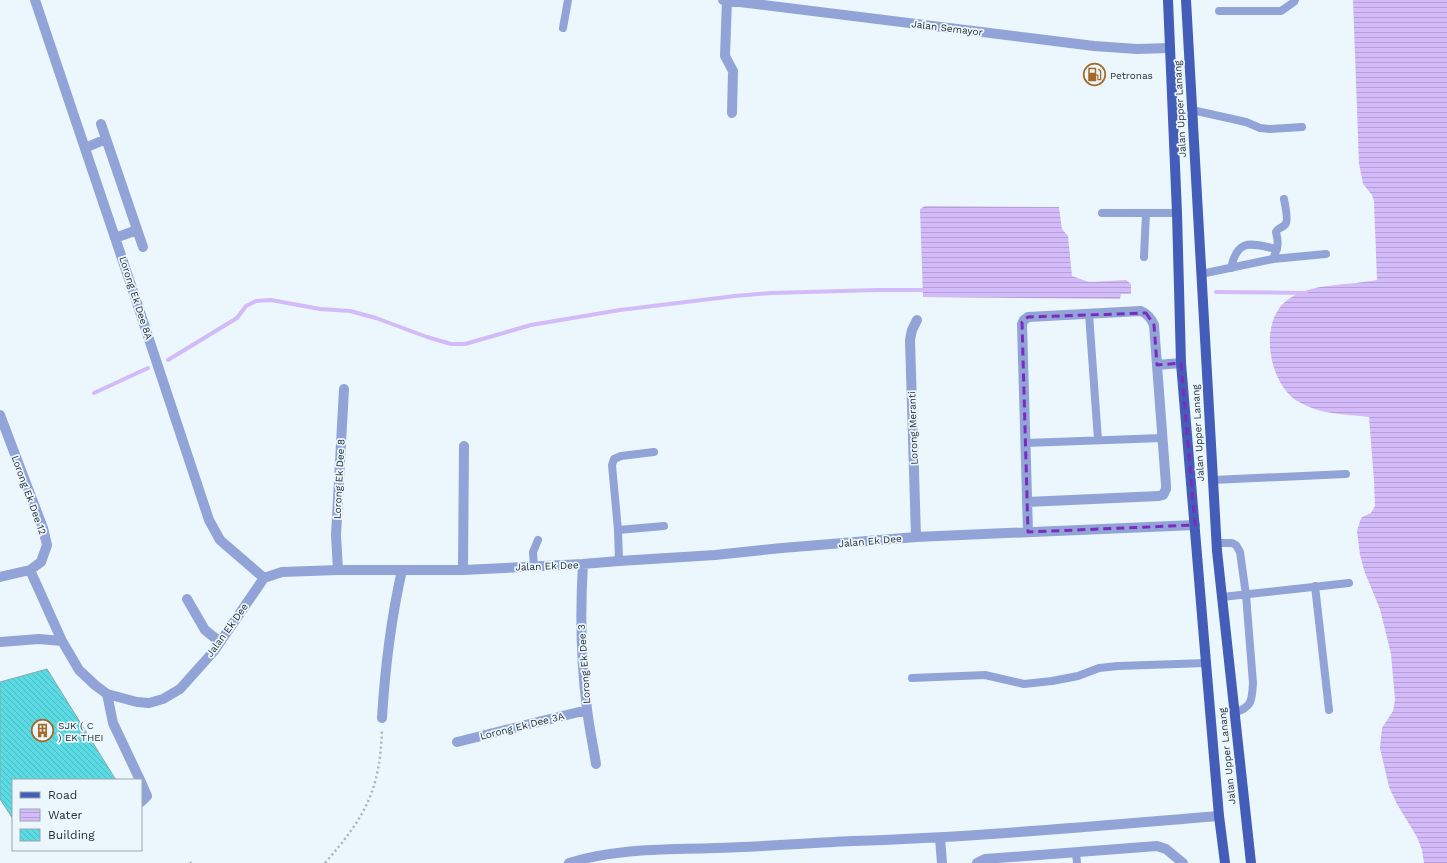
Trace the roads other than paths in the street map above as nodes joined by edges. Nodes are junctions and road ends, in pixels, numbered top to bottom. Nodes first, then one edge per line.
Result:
1 (35, 0) edge
2 (568, 0) edge
3 (724, 0) edge
4 (727, 0) edge
5 (1168, 0) edge
6 (1186, 0) edge
7 (1295, 0) edge
8 (1219, 11) dead end
9 (564, 28) dead end
10 (1170, 48) junction
11 (1192, 110) junction
12 (732, 112) dead end
13 (101, 124) dead end
14 (1302, 127) dead end
15 (106, 139) junction
16 (85, 148) junction
17 (1284, 199) dead end
18 (1102, 213) dead end
19 (1146, 213) junction
20 (1177, 213) junction
21 (137, 230) junction
22 (115, 238) junction
23 (142, 247) dead end
24 (1277, 249) junction
25 (1326, 254) dead end
26 (1144, 257) dead end
27 (1273, 259) junction
28 (1231, 268) junction
29 (1201, 274) junction
30 (1089, 314) junction
31 (917, 320) dead end
32 (1181, 363) junction
33 (1157, 365) junction
34 (344, 389) dead end
35 (0, 415) edge
36 (1162, 438) junction
37 (1098, 440) junction
38 (1026, 443) junction
39 (464, 446) dead end
40 (654, 452) dead end
41 (1346, 474) dead end
42 (1213, 480) junction
43 (1028, 502) junction
44 (1195, 525) junction
45 (664, 526) dead end
46 (618, 530) junction
47 (1028, 532) junction
48 (916, 537) junction
49 (538, 540) dead end
50 (1217, 542) junction
51 (619, 561) junction
52 (583, 564) junction
53 (534, 566) junction
54 (30, 570) junction
55 (338, 570) junction
56 (402, 570) junction
57 (463, 570) junction
58 (0, 577) edge
59 (264, 578) junction
60 (1349, 583) dead end
61 (1315, 586) junction
62 (1246, 594) junction
63 (1222, 598) junction
64 (187, 599) dead end
65 (62, 640) junction
66 (0, 642) edge
67 (220, 642) junction
68 (1206, 663) junction
69 (912, 678) dead end
70 (107, 694) junction
71 (587, 710) junction
72 (1329, 710) dead end
73 (1234, 713) junction
74 (382, 718) road end
75 (457, 742) dead end
76 (596, 764) dead end
77 (139, 779) edge
78 (142, 785) edge
79 (142, 801) edge
80 (1219, 816) junction
81 (940, 838) junction
82 (1076, 852) junction
83 (569, 863) edge
84 (942, 863) edge
85 (977, 863) edge
86 (1077, 863) edge
87 (1183, 863) edge
88 (1225, 863) edge
89 (1251, 863) edge

1 - 16 street, Lorong Ek Dee 8A
2 - 9 lane
3 - 4 street, Jalan Semayor
4 - 10 street, Jalan Semayor
4 - 12 street
5 - 10 main road, Jalan Upper Lanang
6 - 11 main road, Jalan Upper Lanang
7 - 8 lane
10 - 20 main road, Jalan Upper Lanang
11 - 14 lane
11 - 29 main road, Jalan Upper Lanang
13 - 15 street
15 - 16 street
15 - 21 street
16 - 22 street, Lorong Ek Dee 8A
17 - 24 lane
18 - 19 lane
19 - 20 lane
19 - 26 lane
20 - 32 main road, Jalan Upper Lanang
21 - 22 street
21 - 23 street
22 - 59 street, Lorong Ek Dee 8A
24 - 27 lane
24 - 28 lane
25 - 27 lane
27 - 28 lane
28 - 29 lane
29 - 42 main road, Jalan Upper Lanang
30 - 33 street
30 - 37 lane
30 - 38 street
31 - 48 street, Lorong Meranti
32 - 33 street
32 - 44 main road, Jalan Upper Lanang
33 - 36 street
34 - 55 street, Lorong Ek Dee 8
35 - 54 street, Lorong Ek Dee 12
36 - 37 lane
36 - 43 street
37 - 38 lane
38 - 43 street
39 - 57 street
40 - 46 lane
41 - 42 lane
42 - 50 main road, Jalan Upper Lanang
43 - 47 street
44 - 47 street, Jalan Ek Dee
44 - 68 main road, Jalan Upper Lanang
45 - 46 lane
46 - 51 lane
47 - 48 street, Jalan Ek Dee
48 - 51 street, Jalan Ek Dee
49 - 53 lane
50 - 62 lane
50 - 63 main road, Jalan Upper Lanang
51 - 52 street, Jalan Ek Dee
52 - 53 street, Jalan Ek Dee
52 - 71 street, Lorong Ek Dee 3
53 - 57 street, Jalan Ek Dee
54 - 58 street
54 - 65 street, Jalan Ek Dee
55 - 56 street, Jalan Ek Dee
55 - 59 street, Jalan Ek Dee
56 - 57 street, Jalan Ek Dee
56 - 74 street
59 - 67 street, Jalan Ek Dee
60 - 61 lane
61 - 62 lane
61 - 72 lane
62 - 63 lane
62 - 73 lane
63 - 73 main road, Jalan Upper Lanang
64 - 67 street
65 - 66 street
65 - 70 street, Jalan Ek Dee
67 - 70 street, Jalan Ek Dee
68 - 69 lane
68 - 80 main road, Jalan Upper Lanang
70 - 77 street
71 - 75 street, Lorong Ek Dee 3A
71 - 76 street, Lorong Ek Dee 3
73 - 89 main road, Jalan Upper Lanang
78 - 79 street
80 - 81 street
80 - 88 main road, Jalan Upper Lanang
81 - 83 street
81 - 84 street
82 - 85 street
82 - 86 lane
82 - 87 street

